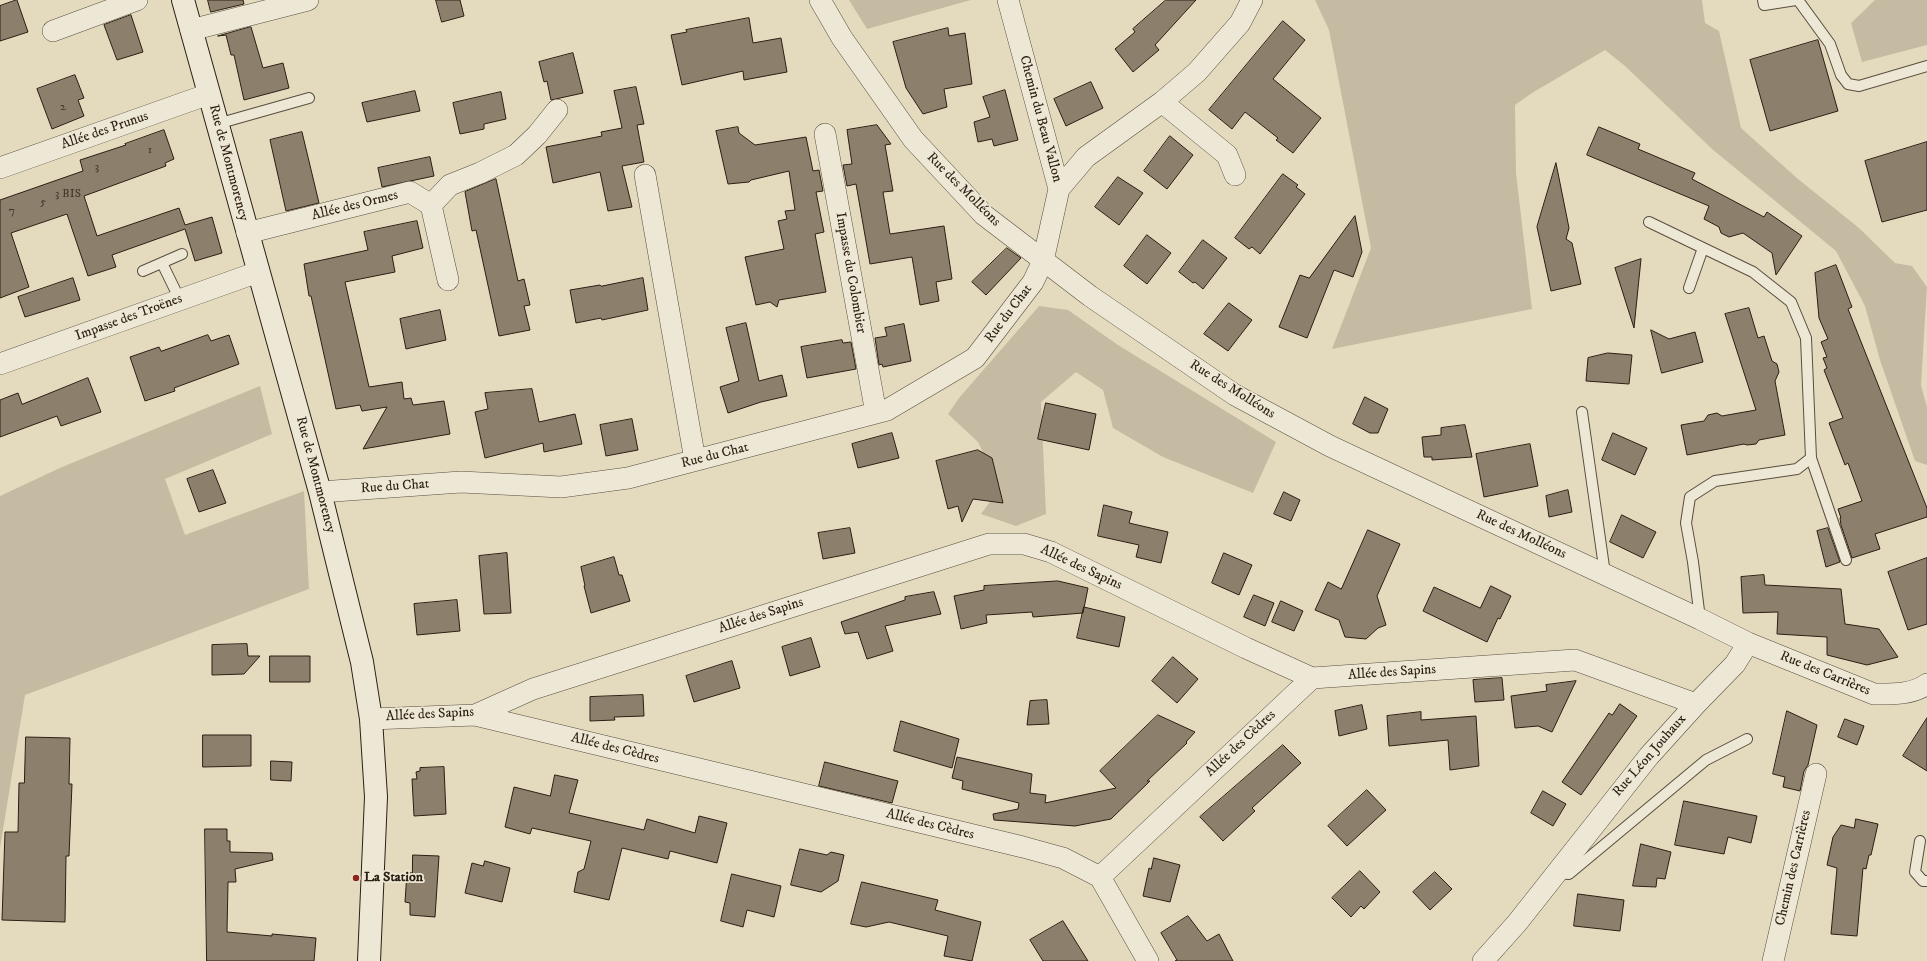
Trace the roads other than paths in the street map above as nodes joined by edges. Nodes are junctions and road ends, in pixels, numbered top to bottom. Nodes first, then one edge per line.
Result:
1 (137, 0) edge
2 (182, 0) edge
3 (308, 0) edge
4 (820, 0) edge
5 (1008, 0) edge
6 (1252, 0) edge
7 (1762, 0) edge
8 (1797, 0) edge
9 (191, 30) junction
10 (53, 31) dead end
11 (1927, 66) edge
12 (209, 94) junction
13 (309, 98) dead end
14 (1162, 102) junction
15 (557, 110) dead end
16 (217, 124) junction
17 (825, 134) dead end
18 (0, 168) edge
19 (645, 175) dead end
20 (1235, 176) dead end
21 (1059, 189) junction
22 (431, 205) junction
23 (1649, 222) dead end
24 (248, 234) junction
25 (1703, 248) junction
26 (182, 254) dead end
27 (1043, 261) junction
28 (162, 263) junction
29 (143, 271) dead end
30 (258, 272) junction
31 (448, 280) dead end
32 (1689, 288) dead end
33 (180, 300) junction
34 (0, 364) edge
35 (1582, 412) dead end
36 (876, 413) junction
37 (1811, 458) junction
38 (695, 460) junction
39 (320, 492) junction
40 (1846, 560) dead end
41 (1605, 575) junction
42 (1700, 619) junction
43 (1748, 643) junction
44 (1312, 678) junction
45 (1927, 684) edge
46 (1696, 704) junction
47 (475, 715) junction
48 (371, 719) junction
49 (1747, 739) dead end
50 (1816, 774) dead end
51 (1920, 841) dead end
52 (1556, 873) junction
53 (1100, 877) junction
54 (1927, 881) edge
55 (369, 961) edge
56 (1148, 961) edge
57 (1483, 961) edge
58 (1773, 961) edge

1 - 10 street
2 - 9 street, Rue de Montmorency
3 - 9 street
4 - 27 street, Rue des Molléons
5 - 21 street, Chemin du Beau Vallon
6 - 14 street
7 - 8 lane
8 - 11 lane
9 - 12 street, Rue de Montmorency
12 - 16 street, Rue de Montmorency
12 - 18 street, Allée des Prunus
13 - 16 lane
14 - 20 street
14 - 21 street
15 - 22 street
16 - 24 street, Rue de Montmorency
17 - 36 street, Impasse du Colombier
19 - 38 street
21 - 27 street, Chemin du Beau Vallon
22 - 24 street, Allée des Ormes
22 - 31 street
23 - 25 lane
24 - 30 street, Rue de Montmorency
25 - 32 lane
25 - 37 lane
26 - 28 lane
27 - 36 street, Rue du Chat
27 - 41 street, Rue des Molléons
28 - 29 lane
28 - 33 lane
30 - 33 street, Impasse des Troënes
30 - 39 street, Rue de Montmorency
33 - 34 street, Impasse des Troënes
35 - 41 lane
36 - 38 street, Rue du Chat
37 - 40 lane
37 - 42 lane
38 - 39 street, Rue du Chat
39 - 48 street, Rue de Montmorency
41 - 42 street, Rue des Molléons
42 - 43 street, Rue des Molléons
43 - 45 street, Rue des Carrières
43 - 46 street, Rue Léon Jouhaux
44 - 46 street, Allée des Sapins
44 - 47 street, Allée des Sapins
44 - 53 street, Allée des Cèdres
46 - 52 street, Rue Léon Jouhaux
47 - 48 street, Allée des Sapins
47 - 53 street, Allée des Cèdres
48 - 55 street, Rue de Montmorency
49 - 52 lane
50 - 58 street, Chemin des Carrières
51 - 54 lane
52 - 57 street, Rue Léon Jouhaux
53 - 56 street

